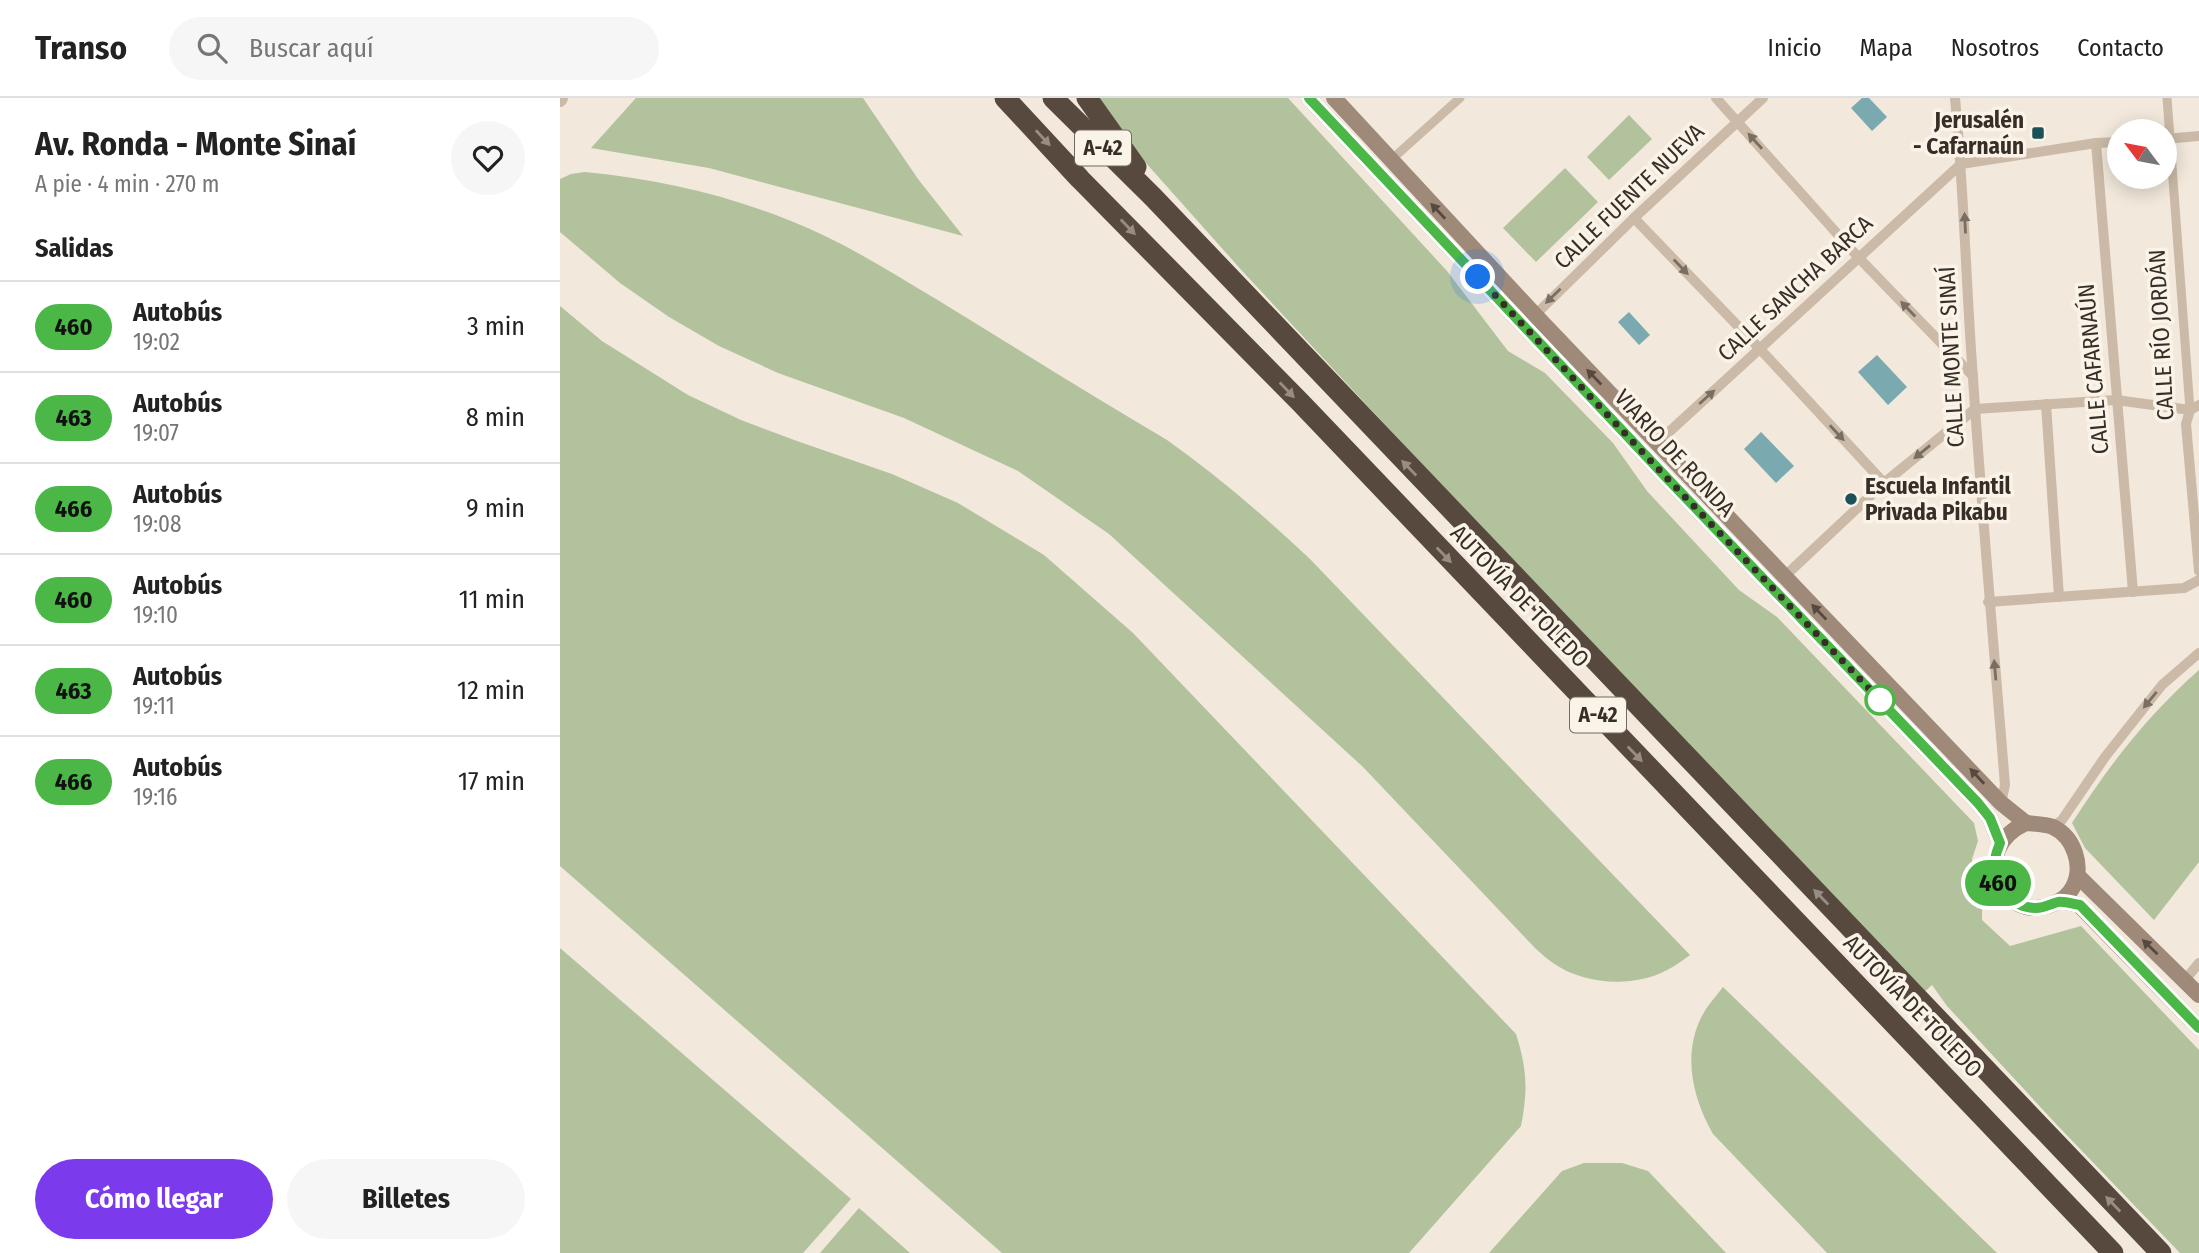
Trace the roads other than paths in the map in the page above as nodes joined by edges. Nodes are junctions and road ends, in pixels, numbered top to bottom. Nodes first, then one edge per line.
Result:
1 (1005, 98) edge
2 (1054, 98) edge
3 (1087, 98) edge
4 (1309, 98) edge
5 (1334, 98) edge
6 (1460, 98) edge
7 (1716, 98) edge
8 (1763, 98) edge
9 (1955, 98) edge
10 (2168, 98) edge
11 (2167, 119) edge
12 (1738, 121) junction
13 (2199, 136) edge
14 (2177, 137) edge
15 (2107, 143) edge
16 (2096, 144) junction
17 (1391, 160) junction
18 (1961, 164) junction
19 (2172, 189) edge
20 (1153, 197) junction
21 (1634, 218) junction
22 (1858, 257) junction
23 (1529, 320) junction
24 (1760, 349) junction
25 (1973, 376) junction
26 (2116, 400) junction
27 (2046, 404) junction
28 (2194, 407) edge
29 (1975, 409) junction
30 (1657, 443) junction
31 (1884, 484) junction
32 (2199, 570) edge
33 (1784, 576) junction
34 (2199, 580) edge
35 (2133, 592) junction
36 (2059, 597) junction
37 (1988, 602) junction
38 (2199, 653) edge
39 (2001, 803) junction
40 (2026, 823) junction
41 (2052, 827) junction
42 (2000, 843) junction
43 (2078, 876) junction
44 (2060, 901) junction
45 (2199, 963) edge
46 (2185, 980) junction
47 (2199, 995) edge
48 (2199, 1028) edge
49 (2113, 1253) edge
50 (2161, 1253) edge

1 -> 49 highway, AUTOVÍA DE TOLEDO / A-42
2 - 20 highway, AUTOVÍA DE TOLEDO / A-42
3 - 20 highway
4 - 23 main road, VIARIO DE RONDA
5 - 17 main road, VIARIO DE RONDA
6 - 17 street
7 - 12 street
8 - 12 street, CALLE FUENTE NUEVA
9 - 18 street, CALLE MONTE SINAÍ
10 - 11 street, CALLE RÍO JORDÁN
12 - 21 street, CALLE FUENTE NUEVA
22 -> 12 street
13 - 14 street
15 - 16 street
16 - 18 street
16 - 26 street, CALLE CAFARNAÚN
23 -> 17 main road, VIARIO DE RONDA
18 - 22 street, CALLE SANCHA BARCA
25 -> 18 street, CALLE MONTE SINAÍ
19 - 28 street, CALLE RÍO JORDÁN
50 -> 20 highway, AUTOVÍA DE TOLEDO / A-42
21 -> 23 street, CALLE FUENTE NUEVA
21 -> 24 street
22 - 24 street, CALLE SANCHA BARCA
25 -> 22 street
30 -> 23 main road, VIARIO DE RONDA
23 - 42 main road, VIARIO DE RONDA
30 -> 24 street, CALLE SANCHA BARCA
24 -> 31 street
25 - 29 street, CALLE MONTE SINAÍ
26 - 27 street
26 - 28 street
26 - 35 street, CALLE CAFARNAÚN
27 - 29 street
27 - 36 street
28 - 32 street, CALLE RÍO JORDÁN
29 -> 31 street
29 - 37 street, CALLE MONTE SINAÍ
30 - 33 main road, VIARIO DE RONDA
31 - 33 street
39 -> 33 main road, VIARIO DE RONDA
34 - 35 street
35 - 36 street
36 - 37 street
39 -> 37 street, CALLE MONTE SINAÍ
38 -> 41 street
39 - 40 main road, VIARIO DE RONDA
40 - 41 main road
40 - 42 main road
41 - 43 main road
42 - 44 main road
43 - 44 main road
46 -> 43 main road
44 - 48 main road
45 - 46 street
46 - 47 main road

